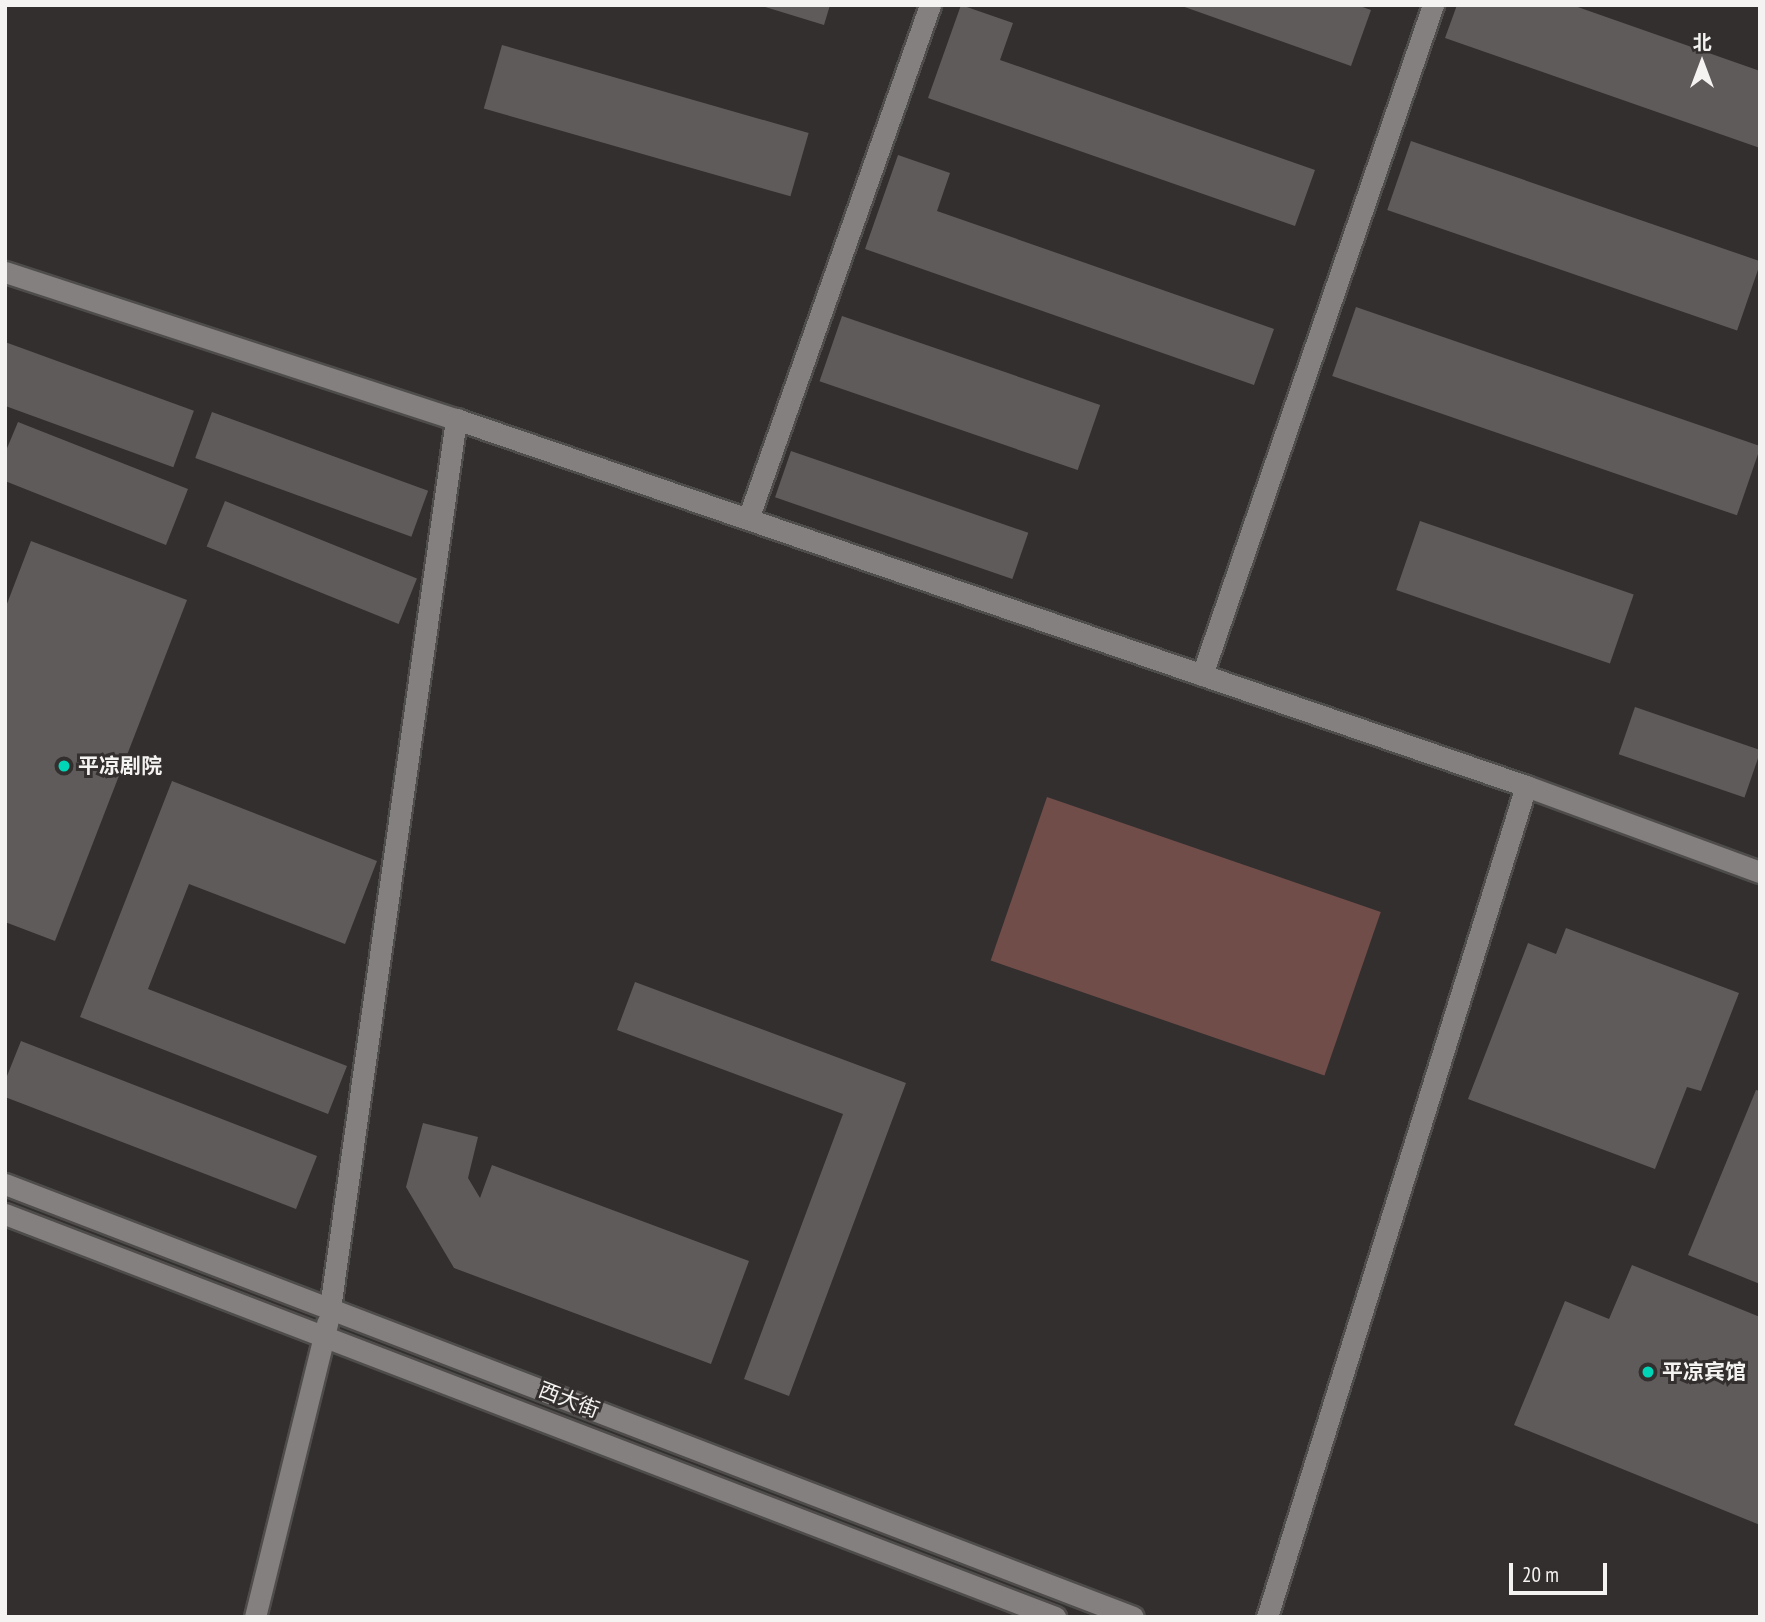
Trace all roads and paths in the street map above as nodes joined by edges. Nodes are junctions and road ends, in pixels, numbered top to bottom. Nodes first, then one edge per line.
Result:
1 (930, 5) edge
2 (1433, 5) edge
3 (5, 272) edge
4 (457, 419) junction
5 (748, 519) junction
6 (1202, 675) junction
7 (1526, 786) junction
8 (1760, 872) edge
9 (5, 1184) edge
10 (5, 1214) edge
11 (330, 1308) junction
12 (325, 1337) junction
13 (1041, 1582) junction
14 (1030, 1612) edge
15 (254, 1617) edge
16 (1055, 1617) edge
17 (1133, 1617) edge
18 (1267, 1617) edge

1 - 5 street
2 - 6 street
3 - 4 street
4 - 5 street
4 - 11 street
5 - 6 street
6 - 7 street
7 - 8 street
7 - 18 street
9 - 11 street, 西大街
10 - 12 street, 西大街
11 - 12 street
11 - 13 street, 西大街
12 - 14 street, 西大街
12 - 15 street
13 - 14 street
13 - 17 street, 西大街
14 - 16 street, 西大街

